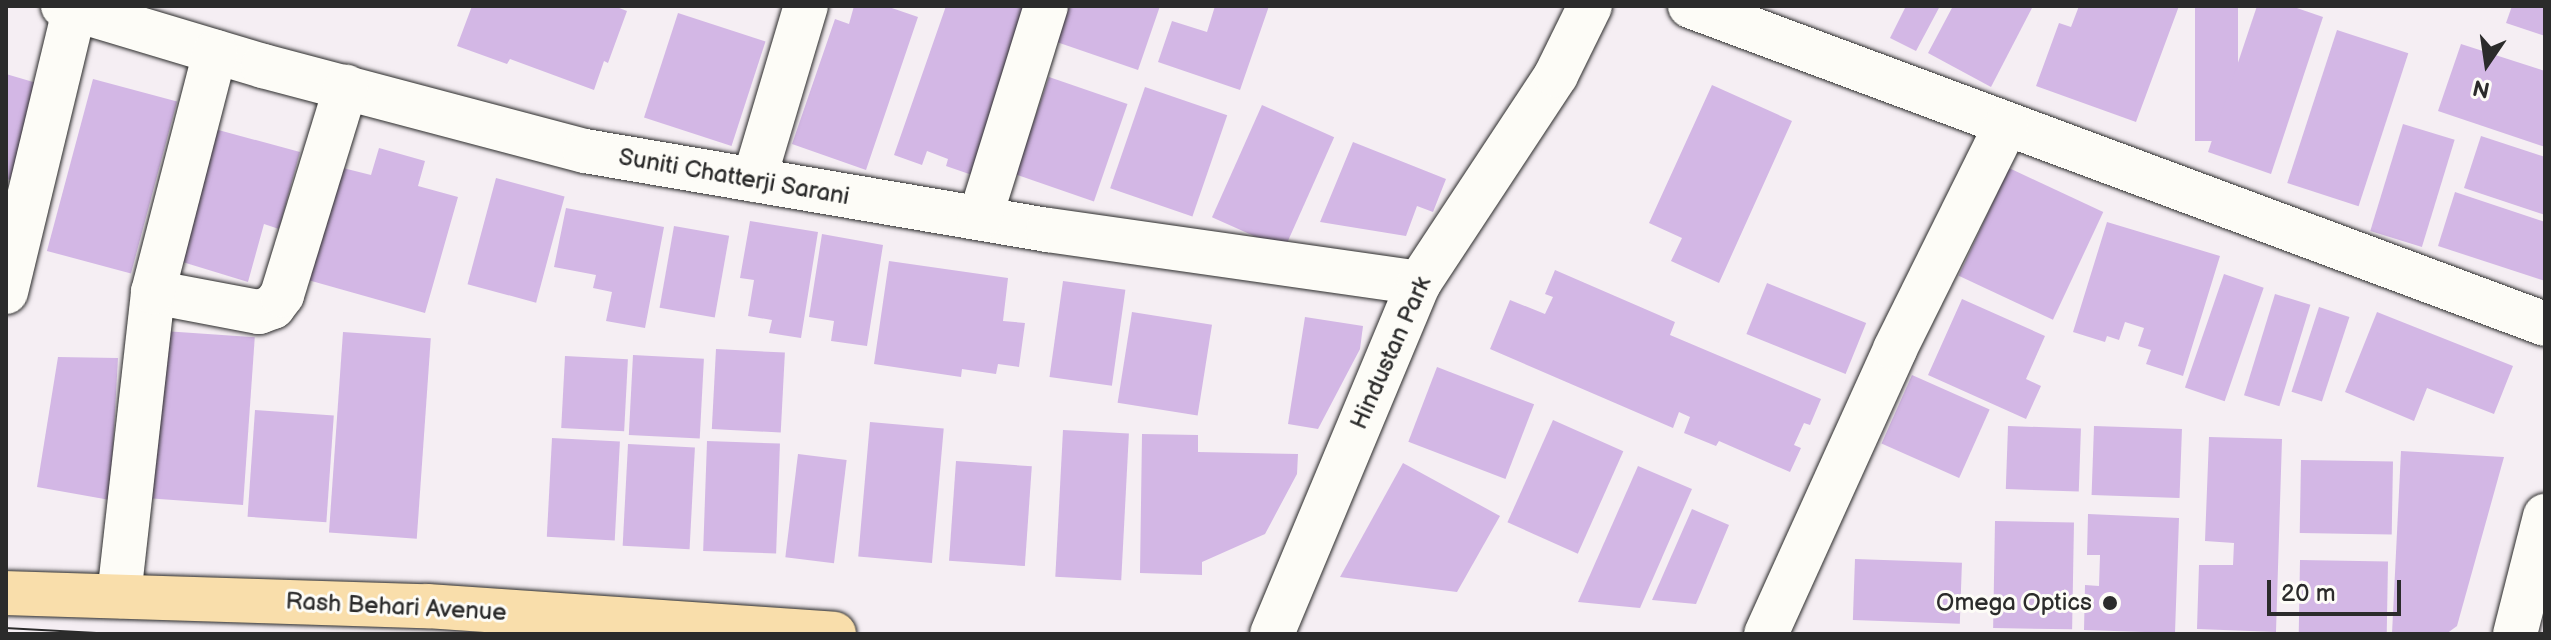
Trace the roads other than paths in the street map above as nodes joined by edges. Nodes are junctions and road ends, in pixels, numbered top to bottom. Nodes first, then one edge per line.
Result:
1 (806, 6) edge
2 (1046, 6) edge
3 (1590, 6) edge
4 (1690, 6) edge
5 (71, 7) edge
6 (215, 52) junction
7 (346, 87) junction
8 (2006, 125) junction
9 (754, 180) junction
10 (980, 218) junction
11 (1419, 283) junction
12 (6, 292) edge
13 (153, 292) junction
14 (2545, 324) edge
15 (2545, 516) edge
16 (6, 593) edge
17 (119, 596) junction
18 (425, 620) edge
19 (834, 634) edge
20 (1272, 634) edge
21 (1766, 634) edge
22 (2515, 634) edge

1 - 9 street
2 - 10 street
3 - 11 street, Hindustan Park
4 - 8 street
5 - 6 street, Suniti Chatterji Sarani
5 - 12 street
6 - 7 street, Suniti Chatterji Sarani
6 - 13 street
7 - 9 street, Suniti Chatterji Sarani
7 - 13 street
8 - 14 street
8 - 21 street
9 - 10 street, Suniti Chatterji Sarani
10 - 11 street, Suniti Chatterji Sarani
11 - 20 street, Hindustan Park
13 - 17 street
15 - 22 street
16 - 17 main road, Rash Behari Avenue
17 - 18 main road, Rash Behari Avenue
18 - 19 main road, Rash Behari Avenue

